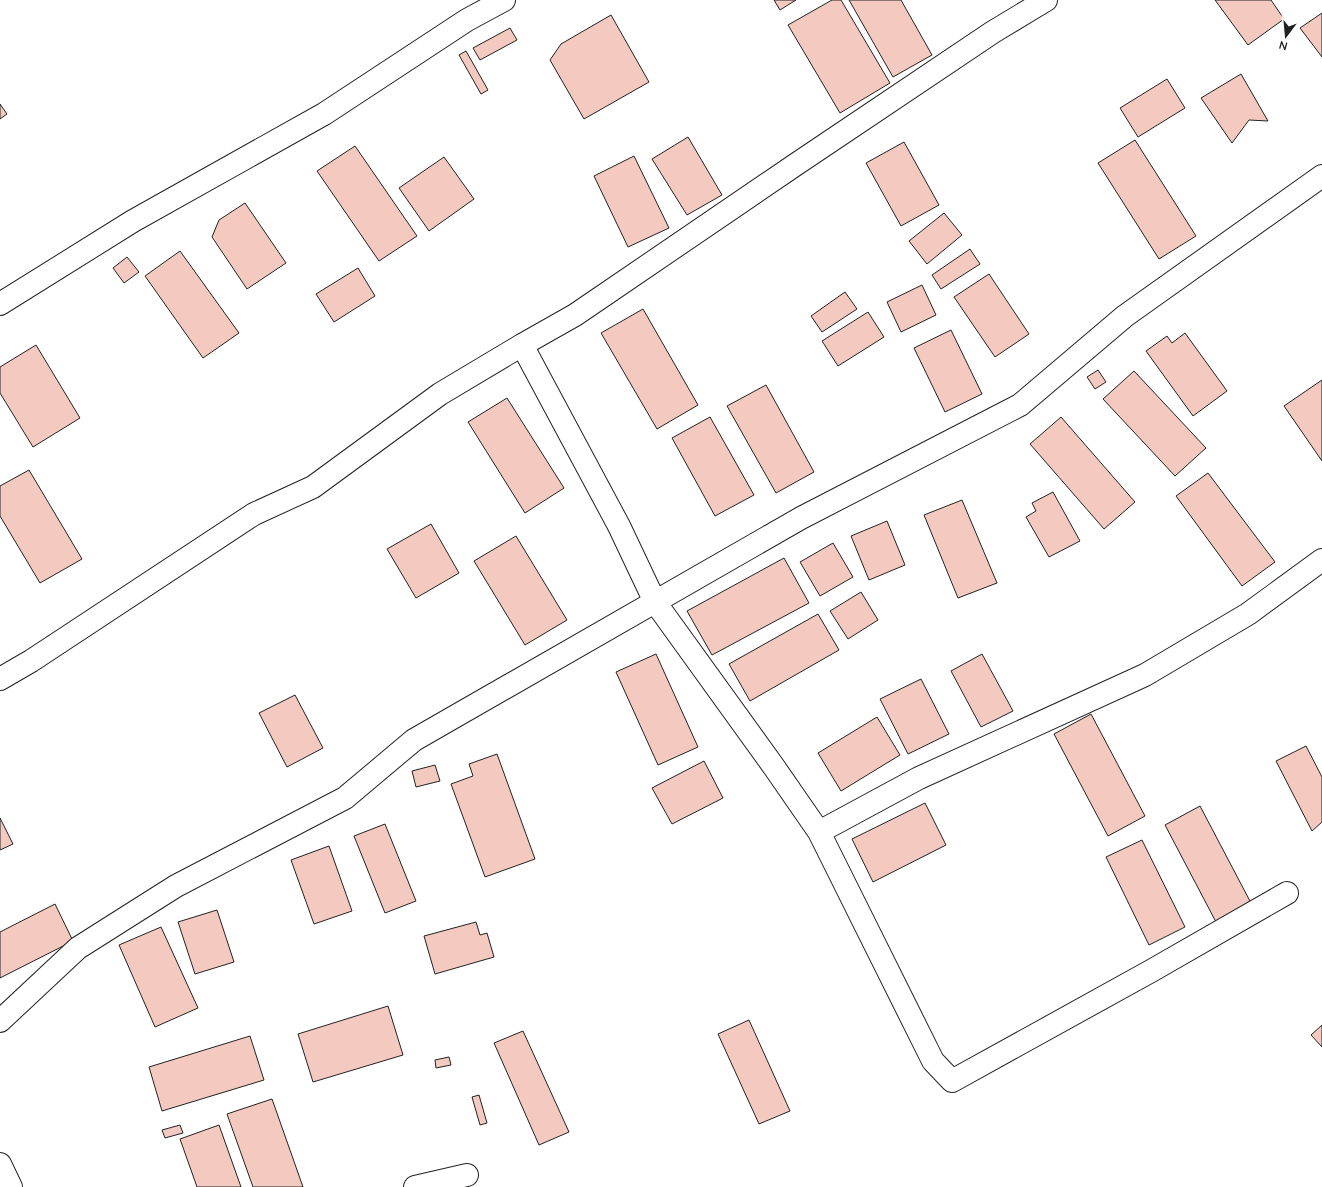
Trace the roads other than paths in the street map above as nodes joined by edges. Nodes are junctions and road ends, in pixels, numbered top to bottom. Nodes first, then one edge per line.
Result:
1 (504, 0) edge
2 (1046, 0) edge
3 (1322, 176) edge
4 (0, 304) edge
5 (522, 345) junction
6 (1322, 560) edge
7 (655, 602) junction
8 (0, 679) edge
9 (819, 832) junction
10 (1287, 893) dead end
11 (0, 1021) edge
12 (0, 1164) edge
13 (467, 1175) dead end
14 (11, 1187) edge
15 (415, 1187) edge

1 - 4 street
2 - 5 street
3 - 7 street
5 - 7 street
5 - 8 street
6 - 9 street
7 - 9 street
7 - 11 street
9 - 10 street
12 - 14 street
13 - 15 street

